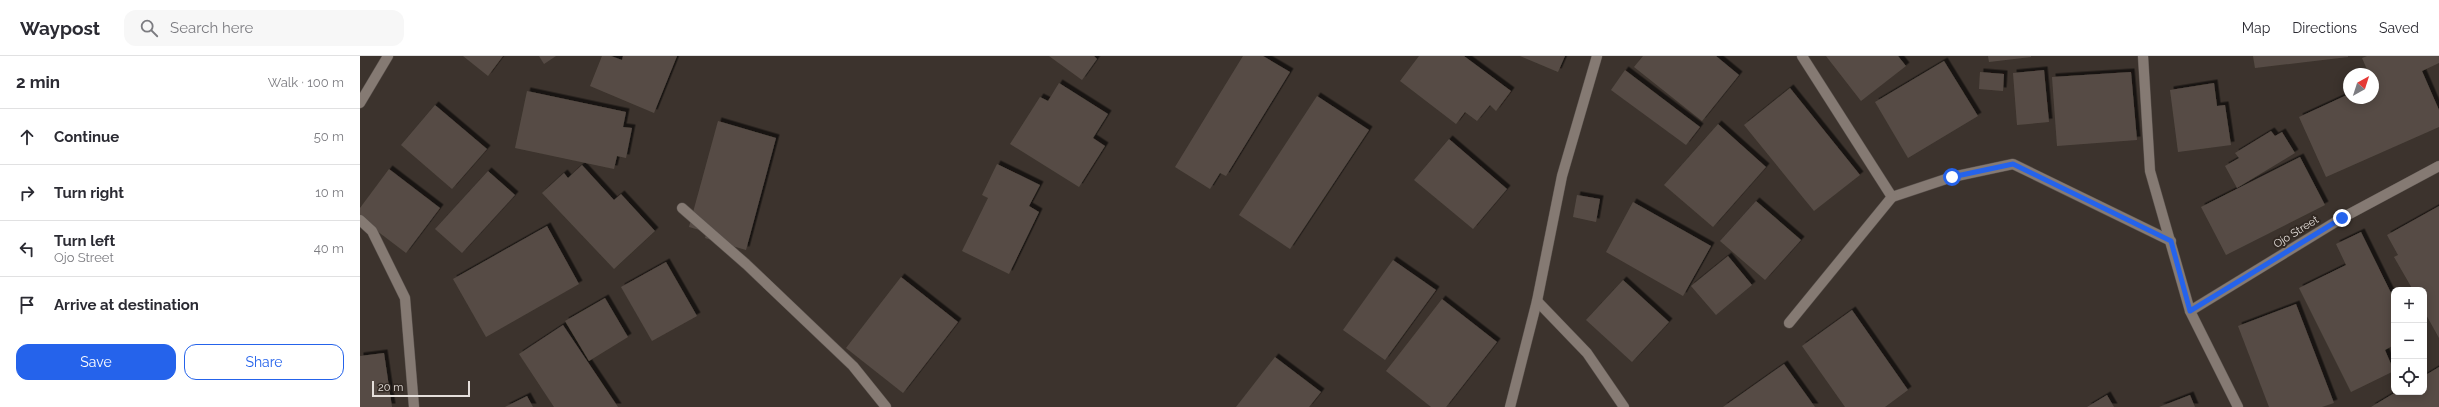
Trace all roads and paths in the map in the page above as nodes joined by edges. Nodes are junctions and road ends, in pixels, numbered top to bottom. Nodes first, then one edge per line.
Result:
1 (388, 56) edge
2 (1597, 56) edge
3 (1802, 56) edge
4 (2143, 56) edge
5 (360, 102) edge
6 (2439, 166) edge
7 (1892, 197) junction
8 (682, 208) dead end
9 (360, 220) edge
10 (2171, 241) junction
11 (1537, 302) junction
12 (2190, 311) junction
13 (1789, 323) dead end
14 (414, 407) edge
15 (886, 407) edge
16 (1510, 407) edge
17 (1624, 407) edge
18 (2238, 407) edge

1 - 5 street
2 - 11 street
3 - 7 street
4 - 10 street
6 - 12 street, Ojo Street
7 - 10 street
7 - 13 street
8 - 15 street
9 - 14 street
10 - 12 street
11 - 16 street
11 - 17 street
12 - 18 street

